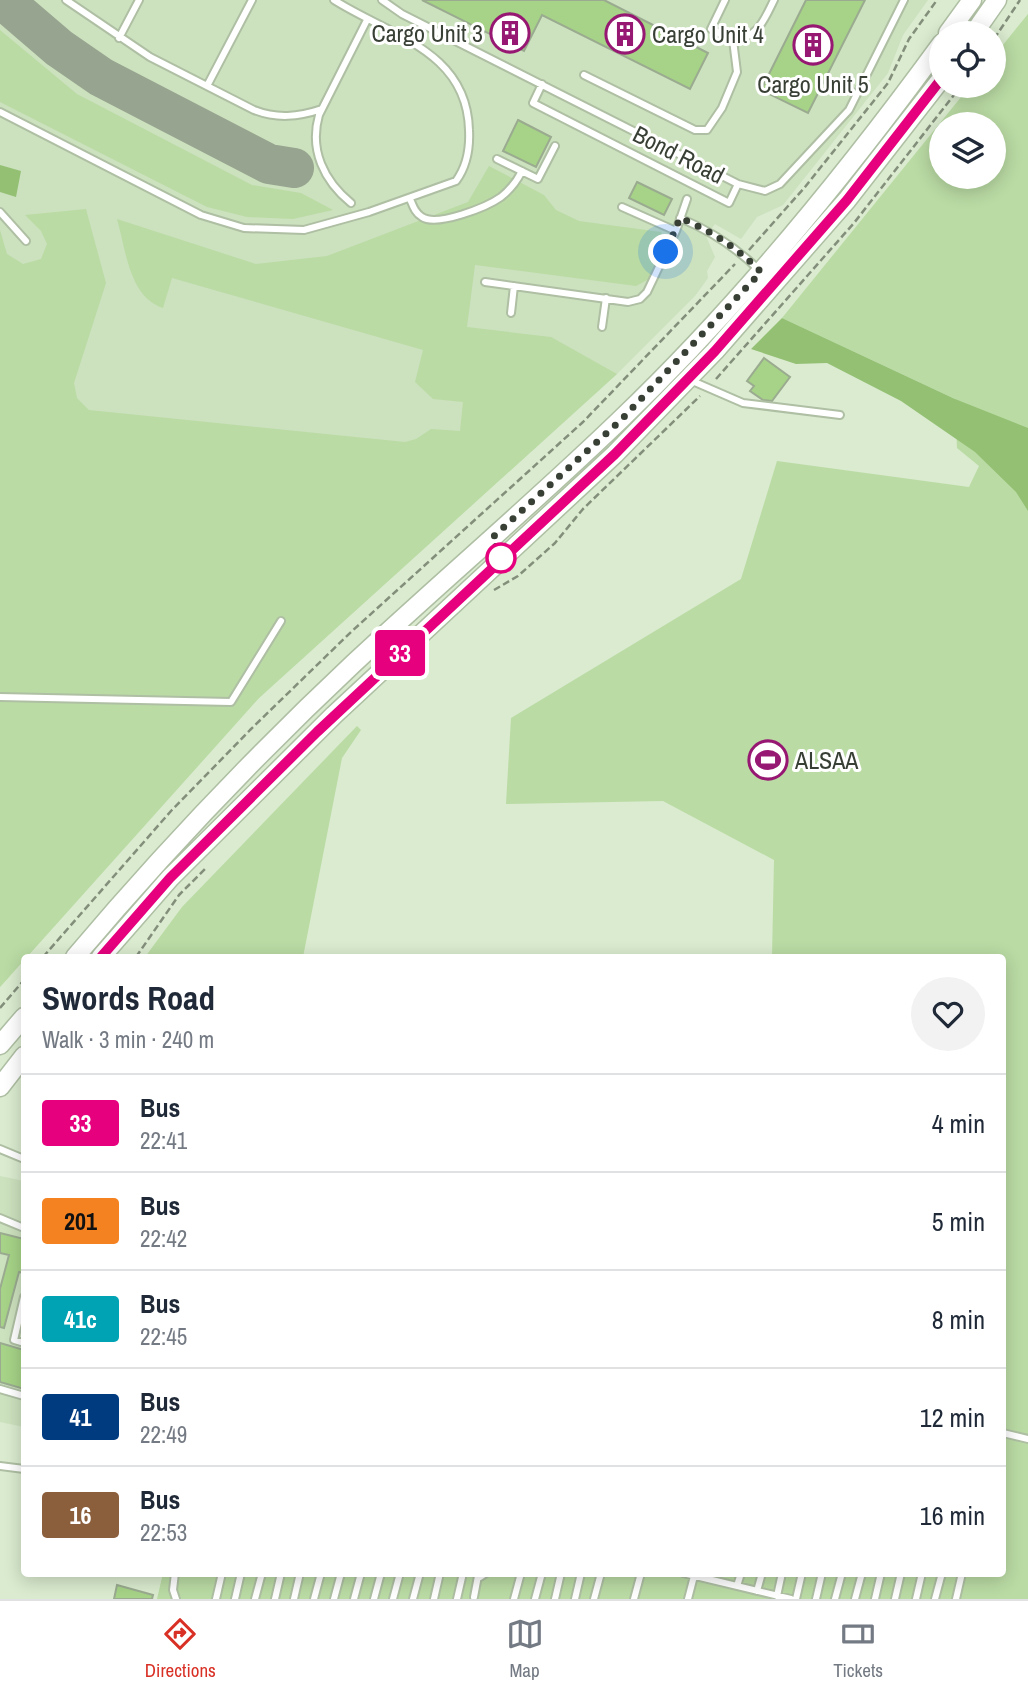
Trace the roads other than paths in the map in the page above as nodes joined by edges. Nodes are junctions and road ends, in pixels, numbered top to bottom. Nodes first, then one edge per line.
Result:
1 (66, 0) edge
2 (139, 0) edge
3 (252, 0) edge
4 (334, 0) edge
5 (382, 0) edge
6 (725, 0) edge
7 (774, 0) edge
8 (904, 0) edge
9 (972, 0) edge
10 (997, 0) edge
11 (367, 20) junction
12 (957, 21) edge
13 (982, 21) edge
14 (119, 38) junction
15 (733, 40) junction
16 (929, 60) edge
17 (584, 75) dead end
18 (542, 85) junction
19 (207, 86) junction
20 (929, 95) edge
21 (322, 109) junction
22 (0, 112) edge
23 (555, 146) dead end
24 (497, 159) dead end
25 (522, 171) junction
26 (738, 184) junction
27 (410, 199) junction
28 (687, 199) dead end
29 (351, 204) dead end
30 (622, 207) dead end
31 (0, 212) edge
32 (680, 218) junction
33 (676, 231) junction
34 (26, 241) dead end
35 (761, 272) junction
36 (485, 282) dead end
37 (514, 286) junction
38 (606, 298) junction
39 (511, 313) dead end
40 (602, 327) dead end
41 (688, 380) junction
42 (840, 415) dead end
43 (281, 621) dead end
44 (0, 697) edge
45 (78, 954) edge
46 (104, 954) edge
47 (21, 1020) edge
48 (2, 1042) edge
49 (21, 1060) edge
50 (0, 1087) edge
51 (0, 1149) edge
52 (21, 1158) edge
53 (0, 1218) edge
54 (21, 1227) edge
55 (21, 1310) edge
56 (21, 1342) edge
57 (0, 1389) edge
58 (21, 1395) edge
59 (1006, 1434) edge
60 (1028, 1439) edge
61 (0, 1466) edge
62 (21, 1469) edge
63 (175, 1577) edge
64 (221, 1577) edge
65 (241, 1577) edge
66 (261, 1577) edge
67 (280, 1577) edge
68 (299, 1577) edge
69 (320, 1577) edge
70 (340, 1577) edge
71 (359, 1577) edge
72 (380, 1577) edge
73 (399, 1577) edge
74 (419, 1577) edge
75 (439, 1577) edge
76 (462, 1577) edge
77 (476, 1577) edge
78 (520, 1577) edge
79 (541, 1577) edge
80 (560, 1577) edge
81 (580, 1577) edge
82 (600, 1577) edge
83 (640, 1577) edge
84 (697, 1577) edge
85 (705, 1577) edge
86 (719, 1577) edge
87 (740, 1577) edge
88 (761, 1577) edge
89 (781, 1577) edge
90 (801, 1577) edge
91 (821, 1577) edge
92 (841, 1577) edge
93 (861, 1577) edge
94 (880, 1577) edge
95 (900, 1577) edge
96 (921, 1577) edge
97 (941, 1577) edge
98 (961, 1577) edge
99 (718, 1581) junction
100 (737, 1586) junction
101 (757, 1591) junction
102 (777, 1596) junction
103 (474, 1597) dead end
104 (176, 1599) edge
105 (216, 1599) edge
106 (235, 1599) edge
107 (256, 1599) edge
108 (275, 1599) edge
109 (294, 1599) edge
110 (314, 1599) edge
111 (334, 1599) edge
112 (354, 1599) edge
113 (374, 1599) edge
114 (393, 1599) edge
115 (413, 1599) edge
116 (433, 1599) edge
117 (457, 1599) edge
118 (514, 1599) edge
119 (535, 1599) edge
120 (555, 1599) edge
121 (575, 1599) edge
122 (594, 1599) edge
123 (634, 1599) edge
124 (688, 1599) edge
125 (794, 1599) edge
126 (816, 1599) edge
127 (835, 1599) edge
128 (855, 1599) edge
129 (875, 1599) edge
130 (895, 1599) edge
131 (916, 1599) edge
132 (935, 1599) edge
133 (956, 1599) edge

1 - 14 lane
2 - 14 lane
3 - 19 lane
4 - 11 lane
5 - 18 lane, Bond Road
6 - 15 lane
7 - 15 lane
8 - 26 lane, Bond Road
9 - 12 main road
10 - 13 main road
11 - 21 lane
11 - 27 lane
14 - 19 lane
15 - 17 lane
16 - 35 main road
18 - 26 lane, Bond Road
18 - 26 lane
19 - 21 lane
20 - 41 main road
21 - 29 lane
22 - 27 lane
23 - 25 lane
24 - 25 lane
25 - 27 lane
28 - 32 lane
30 - 33 lane
31 - 34 lane
32 - 33 lane
32 - 35 lane
33 - 38 lane
35 - 45 main road
36 - 37 lane
37 - 38 lane
37 - 39 lane
38 - 40 lane
41 - 42 lane
41 - 46 main road
43 - 44 lane
47 - 48 main road
49 - 50 main road
51 - 52 lane
53 - 54 lane
55 - 56 lane
57 - 58 lane
59 - 60 lane
61 - 62 lane
63 - 104 lane
64 - 105 lane
65 - 106 lane
66 - 107 lane
67 - 108 lane
68 - 109 lane
69 - 110 lane
70 - 111 lane
71 - 112 lane
72 - 113 lane
73 - 114 lane
74 - 115 lane
75 - 116 lane
76 - 117 lane
77 - 103 lane
78 - 118 lane
79 - 119 lane
80 - 120 lane
81 - 121 lane
82 - 122 lane
83 - 123 lane
84 - 124 lane
85 - 99 lane
86 - 99 lane
87 - 100 lane
88 - 101 lane
89 - 102 lane
90 - 125 lane
91 - 126 lane
92 - 127 lane
93 - 128 lane
94 - 129 lane
95 - 130 lane
96 - 131 lane
97 - 132 lane
98 - 133 lane
99 - 100 lane
100 - 101 lane
101 - 102 lane
102 - 125 lane

